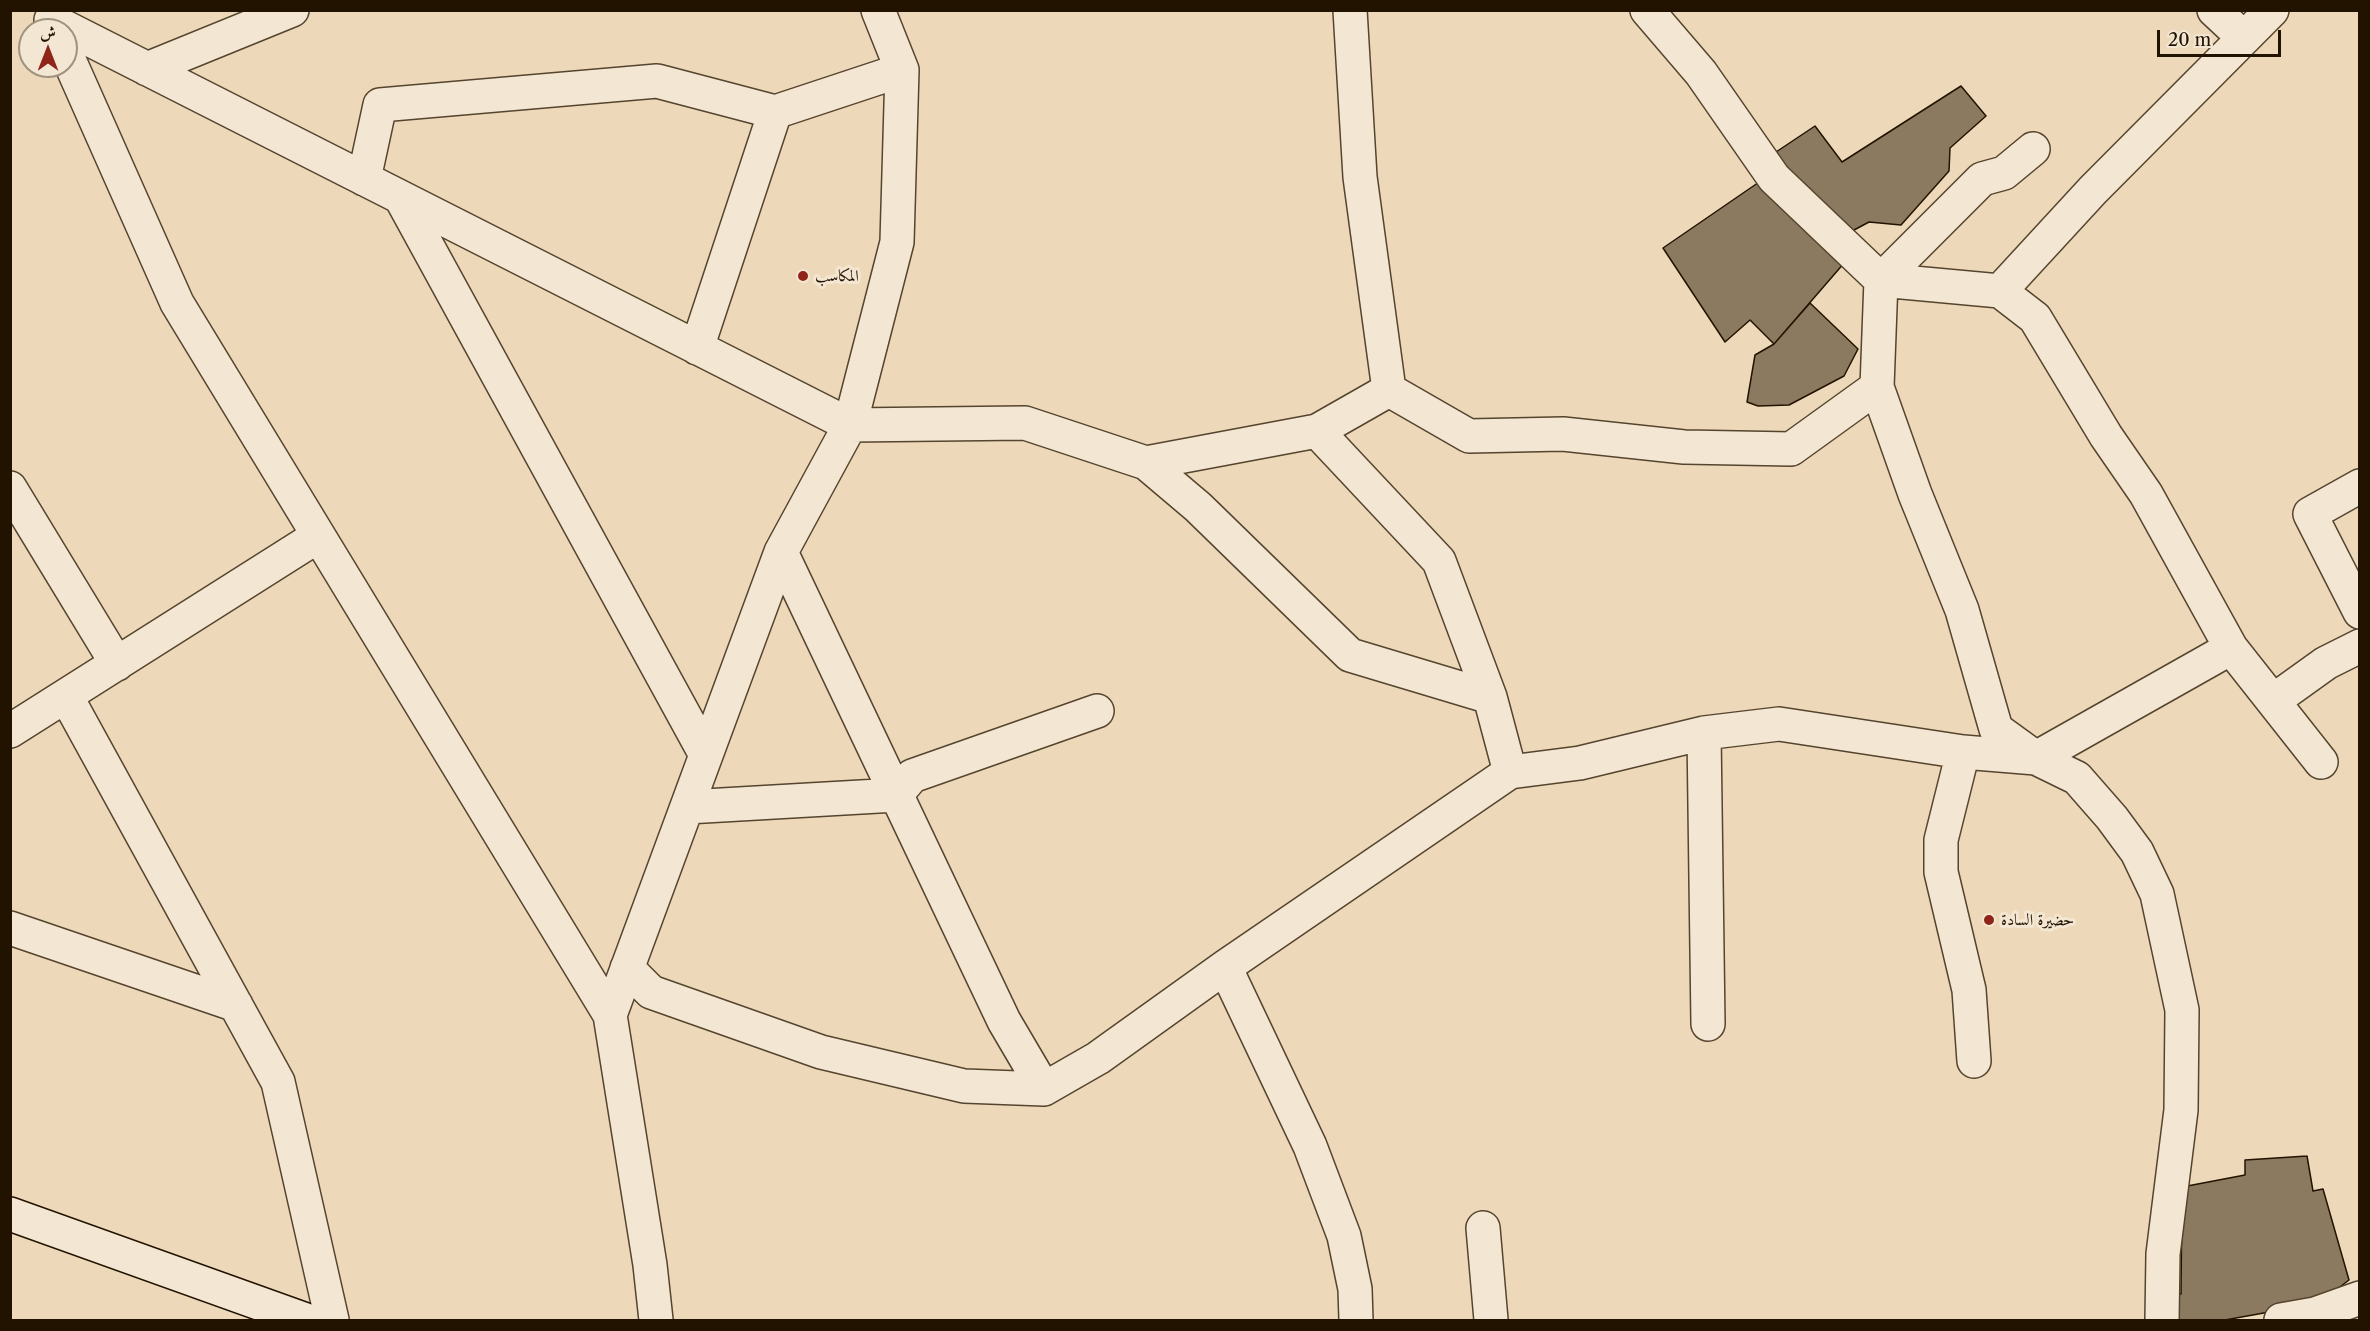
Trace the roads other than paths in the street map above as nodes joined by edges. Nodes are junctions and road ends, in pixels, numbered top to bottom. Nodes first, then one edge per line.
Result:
1 (292, 10) edge
2 (1350, 10) edge
3 (1647, 10) edge
4 (2214, 10) edge
5 (2272, 10) edge
6 (881, 11) edge
7 (78, 34) edge
8 (2244, 38) junction
9 (147, 69) junction
10 (902, 70) junction
11 (77, 78) edge
12 (775, 112) junction
13 (2033, 149) dead end
14 (364, 179) junction
15 (401, 198) junction
16 (1881, 280) junction
17 (2000, 291) junction
18 (697, 348) junction
19 (1877, 387) junction
20 (1389, 390) junction
21 (850, 425) junction
22 (1317, 431) junction
23 (1146, 463) junction
24 (2360, 486) edge
25 (10, 489) edge
26 (318, 536) junction
27 (781, 552) junction
28 (2360, 612) edge
29 (2360, 646) edge
30 (2232, 648) junction
31 (117, 664) junction
32 (66, 696) junction
33 (1490, 697) junction
34 (2273, 701) junction
35 (1097, 711) dead end
36 (10, 731) edge
37 (1704, 733) junction
38 (1963, 752) junction
39 (706, 755) junction
40 (2036, 758) junction
41 (2321, 762) dead end
42 (1510, 772) junction
43 (896, 795) junction
44 (687, 807) junction
45 (10, 928) edge
46 (1225, 967) junction
47 (627, 968) junction
48 (236, 1005) junction
49 (610, 1014) junction
50 (1708, 1024) dead end
51 (1974, 1062) dead end
52 (1044, 1089) junction
53 (10, 1214) edge
54 (1483, 1228) dead end
55 (2360, 1298) edge
56 (306, 1320) edge
57 (332, 1320) edge
58 (656, 1320) edge
59 (1356, 1320) edge
60 (1491, 1320) edge
61 (2162, 1320) edge
62 (2281, 1320) edge

1 - 9 street
2 - 20 street
3 - 16 street
4 - 8 street
5 - 8 street
6 - 10 street
7 - 9 street
8 - 17 street
9 - 14 street
10 - 12 street
10 - 21 street
11 - 26 street
12 - 14 street
12 - 18 street
13 - 16 street
14 - 15 street
15 - 18 street
15 - 39 street
16 - 17 street
16 - 19 street
17 - 30 street
18 - 21 street
19 - 20 street
19 - 40 street
20 - 22 street
21 - 23 street
21 - 27 street
22 - 23 street
22 - 33 street
23 - 33 street
24 - 28 street
25 - 31 street
26 - 31 street
26 - 49 street
27 - 39 street
27 - 43 street
29 - 34 street
30 - 34 street
30 - 40 street
31 - 32 street
32 - 36 street
32 - 48 street
33 - 42 street
34 - 41 street
35 - 43 street
37 - 38 street
37 - 42 street
37 - 50 street
38 - 40 street
38 - 51 street
39 - 44 street
40 - 61 street
42 - 46 street
43 - 44 street
43 - 52 street
44 - 47 street
45 - 48 street
46 - 52 street
46 - 59 street
47 - 49 street
47 - 52 street
48 - 57 street
49 - 58 street
53 - 56 street
54 - 60 street
55 - 62 street

